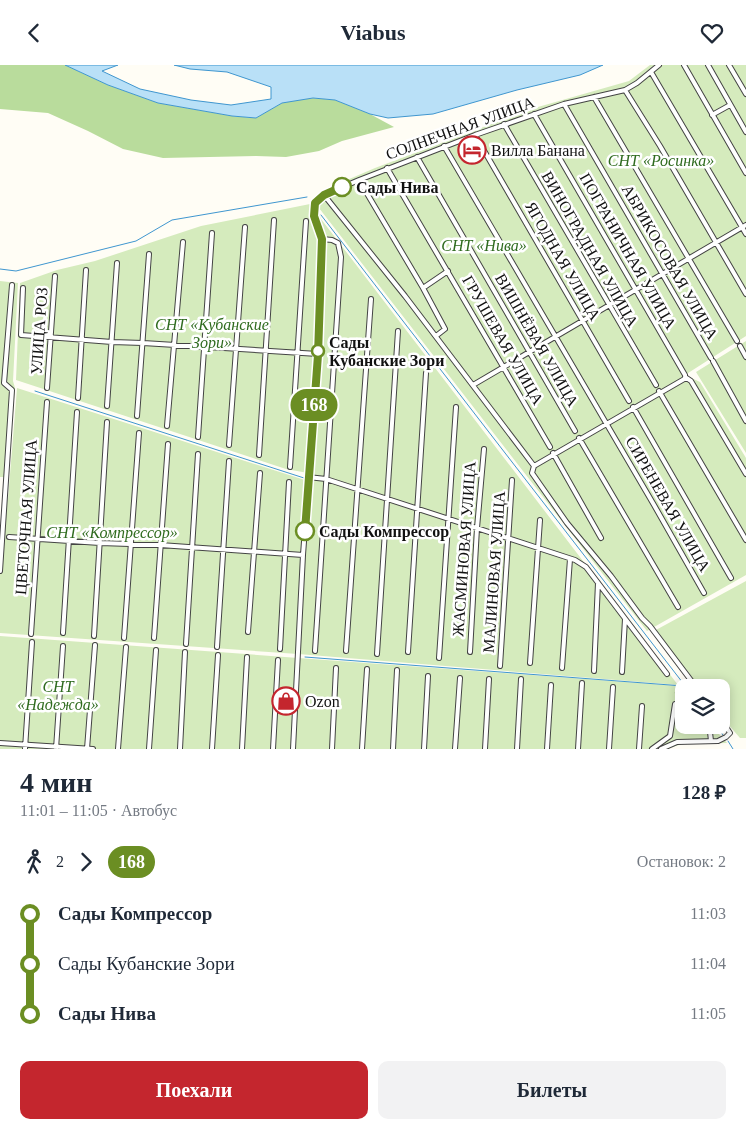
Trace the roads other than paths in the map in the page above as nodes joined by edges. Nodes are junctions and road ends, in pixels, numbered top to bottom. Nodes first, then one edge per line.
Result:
1 (659, 65) edge
2 (684, 65) edge
3 (708, 65) edge
4 (729, 65) edge
5 (650, 72) junction
6 (625, 90) junction
7 (746, 94) edge
8 (594, 97) junction
9 (564, 104) junction
10 (730, 105) junction
11 (534, 114) junction
12 (712, 115) junction
13 (504, 124) junction
14 (746, 132) edge
15 (474, 135) junction
16 (444, 146) junction
17 (417, 157) junction
18 (387, 168) junction
19 (746, 173) edge
20 (359, 180) junction
21 (324, 195) junction
22 (274, 220) dead end
23 (306, 221) dead end
24 (744, 226) edge
25 (245, 227) dead end
26 (212, 233) dead end
27 (746, 234) edge
28 (322, 239) junction
29 (182, 241) dead end
30 (715, 243) junction
31 (149, 254) dead end
32 (689, 258) junction
33 (117, 263) dead end
34 (86, 270) dead end
35 (448, 271) junction
36 (663, 274) junction
37 (55, 276) dead end
38 (12, 285) dead end
39 (23, 288) dead end
40 (423, 288) junction
41 (636, 289) junction
42 (746, 294) edge
43 (371, 299) dead end
44 (609, 305) junction
45 (583, 321) junction
46 (398, 331) dead end
47 (436, 336) junction
48 (556, 336) junction
49 (50, 338) junction
50 (736, 339) dead end
51 (81, 340) junction
52 (112, 342) junction
53 (143, 343) junction
54 (173, 345) junction
55 (204, 348) junction
56 (741, 348) dead end
57 (236, 349) junction
58 (266, 351) junction
59 (297, 352) junction
60 (530, 352) junction
61 (318, 355) junction
62 (746, 357) edge
63 (504, 367) junction
64 (426, 373) dead end
65 (685, 376) junction
66 (2, 383) edge
67 (473, 385) junction
68 (656, 385) dead end
69 (47, 388) dead end
70 (661, 394) junction
71 (78, 397) dead end
72 (629, 401) dead end
73 (47, 403) dead end
74 (107, 406) dead end
75 (456, 407) dead end
76 (634, 409) junction
77 (77, 412) dead end
78 (136, 416) dead end
79 (746, 421) edge
80 (106, 422) dead end
81 (608, 425) junction
82 (167, 427) dead end
83 (575, 431) dead end
84 (139, 433) dead end
85 (198, 437) dead end
86 (580, 440) junction
87 (168, 444) dead end
88 (229, 445) dead end
89 (550, 447) dead end
90 (484, 449) dead end
91 (198, 454) dead end
92 (260, 455) dead end
93 (555, 455) junction
94 (229, 461) dead end
95 (534, 466) junction
96 (290, 467) dead end
97 (260, 473) dead end
98 (746, 474) edge
99 (308, 477) junction
100 (326, 479) junction
101 (512, 479) dead end
102 (288, 482) dead end
103 (356, 489) junction
104 (386, 499) junction
105 (418, 509) junction
106 (447, 518) junction
107 (540, 520) dead end
108 (477, 528) junction
109 (9, 537) dead end
110 (601, 538) dead end
111 (38, 539) junction
112 (508, 539) junction
113 (746, 540) edge
114 (69, 541) junction
115 (100, 543) junction
116 (130, 543) junction
117 (160, 545) junction
118 (192, 547) junction
119 (223, 549) junction
120 (538, 549) junction
121 (254, 552) junction
122 (285, 553) junction
123 (303, 555) junction
124 (570, 559) junction
125 (0, 571) edge
126 (731, 578) dead end
127 (598, 583) junction
128 (704, 593) dead end
129 (678, 607) dead end
130 (625, 618) junction
131 (248, 632) dead end
132 (63, 633) dead end
133 (31, 634) dead end
134 (94, 636) dead end
135 (124, 638) dead end
136 (154, 638) dead end
137 (32, 642) dead end
138 (186, 644) dead end
139 (63, 645) dead end
140 (95, 645) dead end
141 (126, 647) dead end
142 (217, 647) dead end
143 (280, 649) dead end
144 (156, 650) dead end
145 (315, 651) dead end
146 (346, 651) dead end
147 (185, 652) dead end
148 (470, 652) dead end
149 (408, 653) dead end
150 (377, 654) dead end
151 (218, 655) dead end
152 (247, 657) dead end
153 (439, 658) dead end
154 (278, 660) dead end
155 (530, 663) dead end
156 (500, 666) dead end
157 (336, 668) dead end
158 (562, 668) dead end
159 (367, 669) dead end
160 (397, 670) dead end
161 (594, 671) dead end
162 (622, 672) dead end
163 (667, 674) dead end
164 (428, 676) dead end
165 (460, 678) dead end
166 (489, 679) dead end
167 (522, 679) dead end
168 (690, 679) edge
169 (582, 683) dead end
170 (551, 685) dead end
171 (613, 687) dead end
172 (675, 705) dead end
173 (642, 706) dead end
174 (710, 734) edge
175 (729, 734) edge
176 (711, 741) junction
177 (0, 743) edge
178 (26, 747) edge
179 (56, 748) edge
180 (87, 749) edge
181 (92, 749) edge
182 (118, 749) edge
183 (149, 749) edge
184 (180, 749) edge
185 (212, 749) edge
186 (242, 749) edge
187 (273, 749) edge
188 (293, 749) edge
189 (332, 749) edge
190 (362, 749) edge
191 (393, 749) edge
192 (424, 749) edge
193 (455, 749) edge
194 (485, 749) edge
195 (517, 749) edge
196 (547, 749) edge
197 (578, 749) edge
198 (609, 749) edge
199 (639, 749) edge
200 (652, 749) edge
201 (661, 749) edge

1 - 5 street, СОЛНЕЧНАЯ УЛИЦА
2 - 12 street
3 - 10 street
4 - 7 street
5 - 6 street, СОЛНЕЧНАЯ УЛИЦА
5 - 24 street
6 - 8 street, СОЛНЕЧНАЯ УЛИЦА
6 - 30 street
8 - 9 street, СОЛНЕЧНАЯ УЛИЦА
8 - 32 street
9 - 11 street, СОЛНЕЧНАЯ УЛИЦА
9 - 36 street, АБРИКОСОВАЯ УЛИЦА
10 - 12 street
10 - 14 street
11 - 13 street, СОЛНЕЧНАЯ УЛИЦА
11 - 41 street, ПОГРАНИЧНАЯ УЛИЦА
12 - 19 street
13 - 15 street, СОЛНЕЧНАЯ УЛИЦА
13 - 44 street, ВИНОГРАДНАЯ УЛИЦА
15 - 16 street, СОЛНЕЧНАЯ УЛИЦА
15 - 45 street, ЯГОДНАЯ УЛИЦА
16 - 17 street, СОЛНЕЧНАЯ УЛИЦА
16 - 48 street
17 - 18 street, СОЛНЕЧНАЯ УЛИЦА
17 - 60 street, ВИШНЁВАЯ УЛИЦА
18 - 20 street, СОЛНЕЧНАЯ УЛИЦА
18 - 35 street, ГРУШЕВАЯ УЛИЦА
20 - 21 street, СОЛНЕЧНАЯ УЛИЦА
20 - 40 street
21 - 28 street, СОЛНЕЧНАЯ УЛИЦА
21 - 47 street
22 - 58 street
23 - 59 street
24 - 27 street
24 - 30 street
25 - 57 street
26 - 55 street
28 - 61 street
28 - 100 street
29 - 54 street
30 - 32 street
30 - 42 street
31 - 53 street
32 - 36 street
32 - 50 street
33 - 52 street
34 - 51 street
35 - 40 street
35 - 63 street, ГРУШЕВАЯ УЛИЦА
36 - 41 street
36 - 79 street, АБРИКОСОВАЯ УЛИЦА
37 - 49 street, УЛИЦА РОЗ
38 - 66 street
39 - 49 street
40 - 47 street
41 - 44 street
41 - 65 street, ПОГРАНИЧНАЯ УЛИЦА
43 - 103 street
44 - 45 street
44 - 68 street, ВИНОГРАДНАЯ УЛИЦА
45 - 48 street
45 - 72 street, ЯГОДНАЯ УЛИЦА
46 - 104 street
47 - 67 street
48 - 60 street
48 - 81 street, СИРЕНЕВАЯ УЛИЦА
49 - 51 street
49 - 69 street, УЛИЦА РОЗ
51 - 52 street
51 - 71 street
52 - 53 street
52 - 74 street
53 - 54 street
53 - 78 street
54 - 55 street
54 - 82 street
55 - 57 street
55 - 85 street
56 - 62 street
57 - 58 street
57 - 88 street
58 - 59 street
58 - 92 street
59 - 61 street
59 - 96 street
60 - 63 street
60 - 83 street, ВИШНЁВАЯ УЛИЦА
61 - 99 street
63 - 67 street
63 - 89 street, ГРУШЕВАЯ УЛИЦА
64 - 105 street
65 - 70 street
65 - 98 street
66 - 125 street
67 - 95 street
70 - 76 street
70 - 113 street
73 - 111 street, ЦВЕТОЧНАЯ УЛИЦА
75 - 106 street
76 - 81 street
76 - 126 street
77 - 114 street
80 - 115 street
81 - 86 street
81 - 128 street, СИРЕНЕВАЯ УЛИЦА
84 - 116 street
86 - 93 street
86 - 129 street
87 - 117 street
90 - 108 street, ЖАСМИНОВАЯ УЛИЦА
91 - 118 street
93 - 95 street
93 - 110 street
94 - 119 street
95 - 168 street
97 - 121 street
99 - 100 street
99 - 123 street
100 - 103 street
100 - 145 street
101 - 112 street, МАЛИНОВАЯ УЛИЦА
102 - 122 street
103 - 104 street
103 - 146 street
104 - 105 street
104 - 150 street
105 - 106 street
105 - 149 street
106 - 108 street
106 - 153 street
107 - 120 street
108 - 112 street
108 - 148 street, ЖАСМИНОВАЯ УЛИЦА
109 - 111 street
111 - 114 street
111 - 133 street, ЦВЕТОЧНАЯ УЛИЦА
112 - 120 street
112 - 156 street, МАЛИНОВАЯ УЛИЦА
114 - 115 street
114 - 132 street
115 - 116 street
115 - 134 street
116 - 117 street
116 - 135 street
117 - 118 street
117 - 136 street
118 - 119 street
118 - 138 street
119 - 121 street
119 - 142 street
120 - 124 street
120 - 155 street
121 - 122 street
121 - 131 street
122 - 123 street
122 - 143 street
123 - 188 street
124 - 127 street
124 - 158 street
127 - 130 street
127 - 161 street
130 - 162 street
130 - 163 street
137 - 178 street
139 - 179 street
140 - 180 street
141 - 182 street
144 - 183 street
147 - 184 street
151 - 185 street
152 - 186 street
154 - 187 street
157 - 189 street
159 - 190 street
160 - 191 street
164 - 192 street
165 - 193 street
166 - 194 street
167 - 195 street
169 - 197 street
170 - 196 street
171 - 198 street
172 - 200 street
173 - 199 street
174 - 176 street
175 - 176 street
176 - 201 street
177 - 178 street
178 - 179 street
179 - 180 street
180 - 181 street

